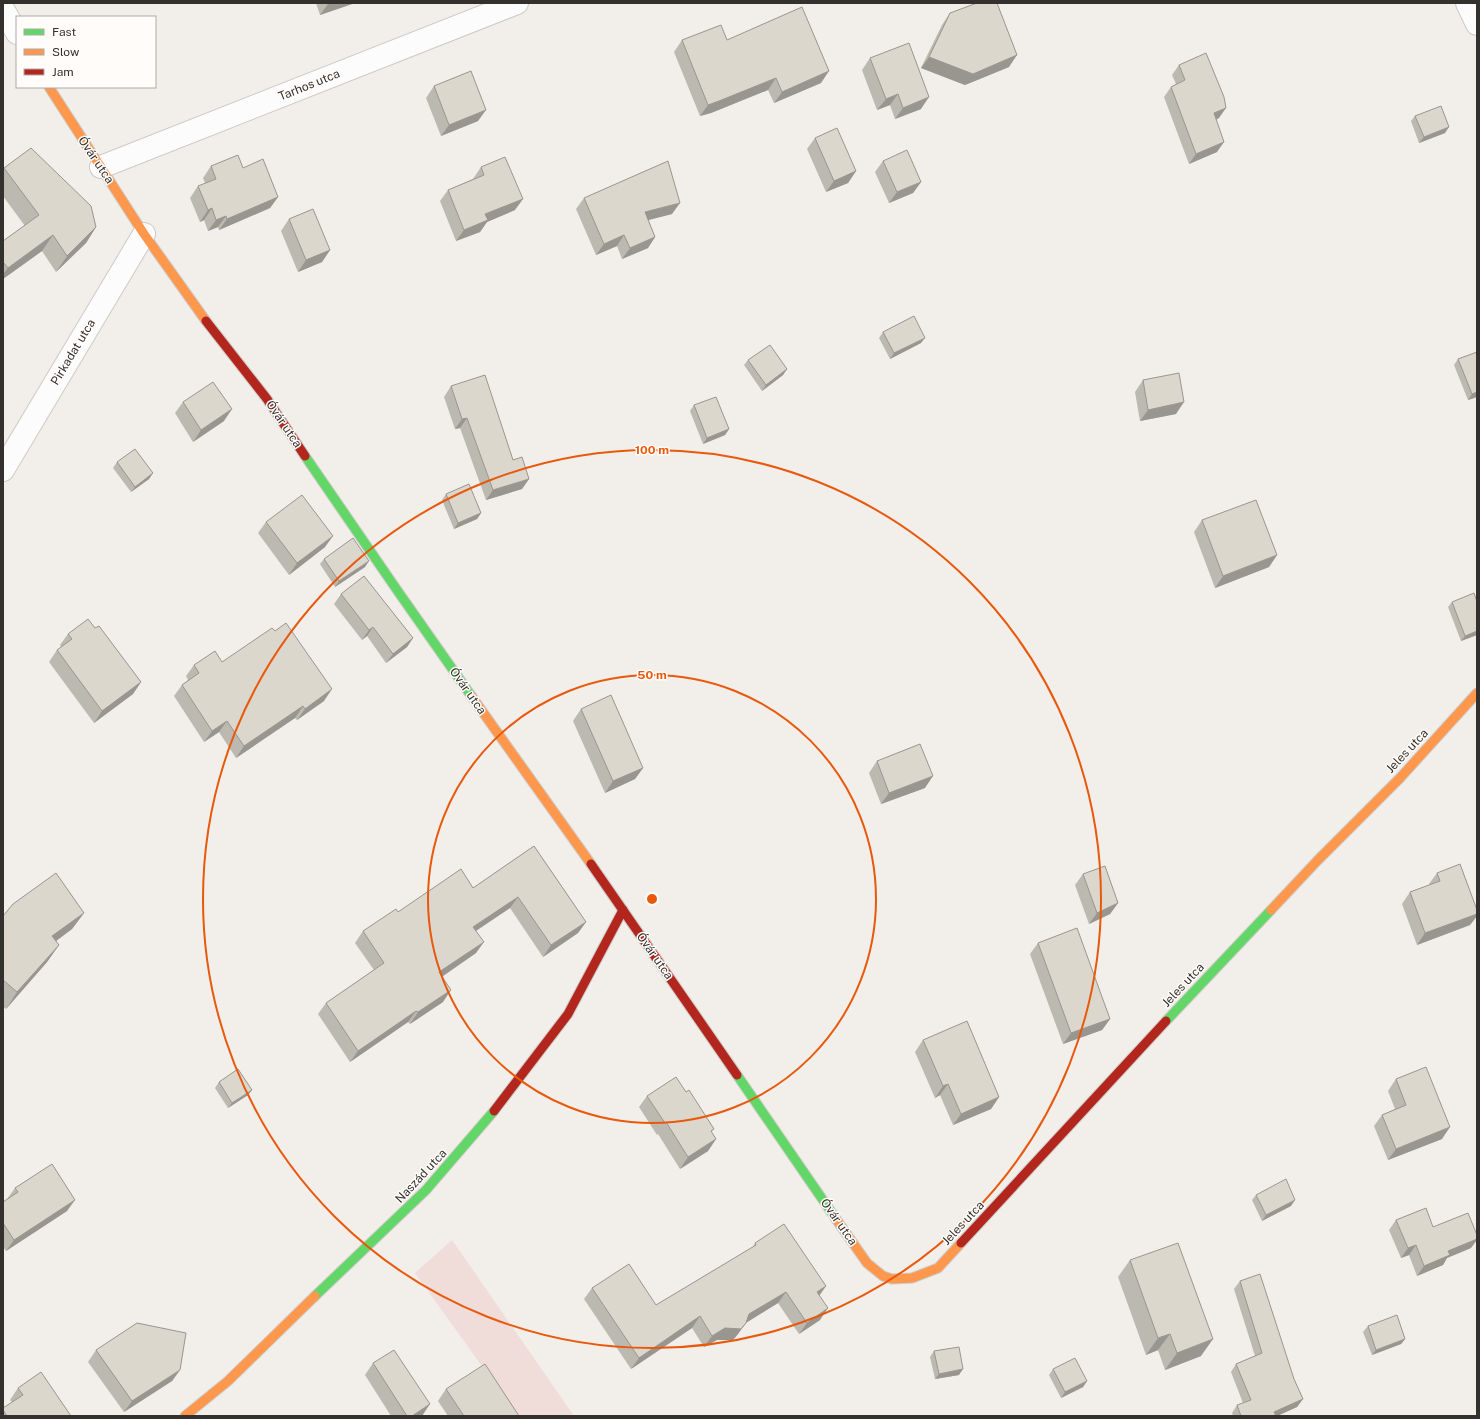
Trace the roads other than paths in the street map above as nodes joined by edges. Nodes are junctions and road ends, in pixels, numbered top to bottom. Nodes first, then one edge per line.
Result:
1 (517, 3) edge
2 (1468, 3) edge
3 (3, 9) edge
4 (1477, 24) edge
5 (16, 31) edge
6 (50, 88) edge
7 (101, 167) junction
8 (144, 234) junction
9 (3, 470) edge
10 (1477, 693) edge
11 (623, 910) junction
12 (900, 1279) joint
13 (185, 1416) edge

1 - 7 street, Tarhos utca
2 - 4 street
3 - 5 street
6 - 7 street, Óvár utca
7 - 8 street, Óvár utca
8 - 9 street, Pirkadat utca
8 - 11 street, Óvár utca
10 - 12 street, Jeles utca
11 - 12 street, Óvár utca
11 - 13 street, Naszád utca

